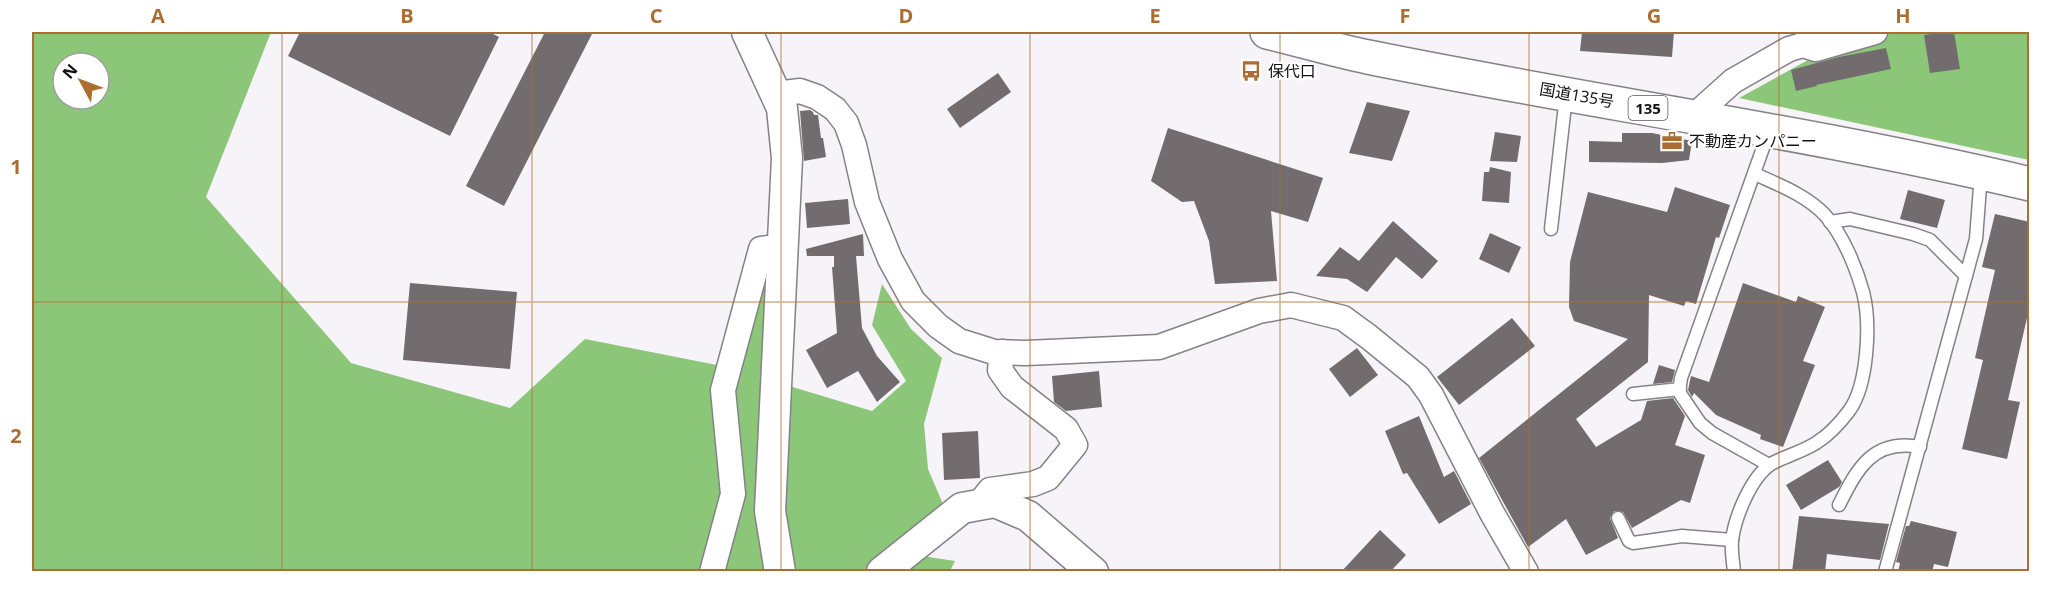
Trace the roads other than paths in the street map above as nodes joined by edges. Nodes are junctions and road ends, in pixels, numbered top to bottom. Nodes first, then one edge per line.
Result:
1 (747, 32) edge
2 (1267, 32) edge
3 (1875, 32) edge
4 (1808, 38) edge
5 (1566, 93) junction
6 (777, 94) junction
7 (1694, 116) junction
8 (1769, 131) junction
9 (1981, 173) junction
10 (1755, 174) junction
11 (2030, 184) edge
12 (1830, 222) junction
13 (1551, 229) dead end
14 (784, 246) junction
15 (1966, 276) junction
16 (1002, 352) junction
17 (1680, 388) junction
18 (1633, 394) dead end
19 (1920, 447) junction
20 (1769, 465) junction
21 (978, 505) junction
22 (1839, 505) dead end
23 (1618, 518) dead end
24 (1732, 540) junction
25 (712, 572) edge
26 (780, 572) edge
27 (882, 572) edge
28 (1093, 572) edge
29 (1526, 572) edge
30 (1734, 572) edge
31 (1885, 572) edge

1 - 6 street
2 - 5 highway, 国道135号 / 135
3 - 4 street
4 - 7 street
5 - 7 highway, 国道135号 / 135
5 - 13 lane
6 - 14 street
6 - 16 street
7 - 8 highway, 国道135号 / 135
8 - 9 highway, 国道135号 / 135
8 - 10 lane
9 - 11 highway, 国道135号 / 135
9 - 15 lane
10 - 12 lane
10 - 17 lane
12 - 15 lane
12 - 20 lane
14 - 25 street
14 - 26 street
15 - 19 lane
16 - 21 street
16 - 29 street
17 - 18 lane
17 - 20 lane
19 - 22 lane
19 - 31 lane
20 - 24 lane
21 - 27 street
21 - 28 street
23 - 24 lane
24 - 30 lane

